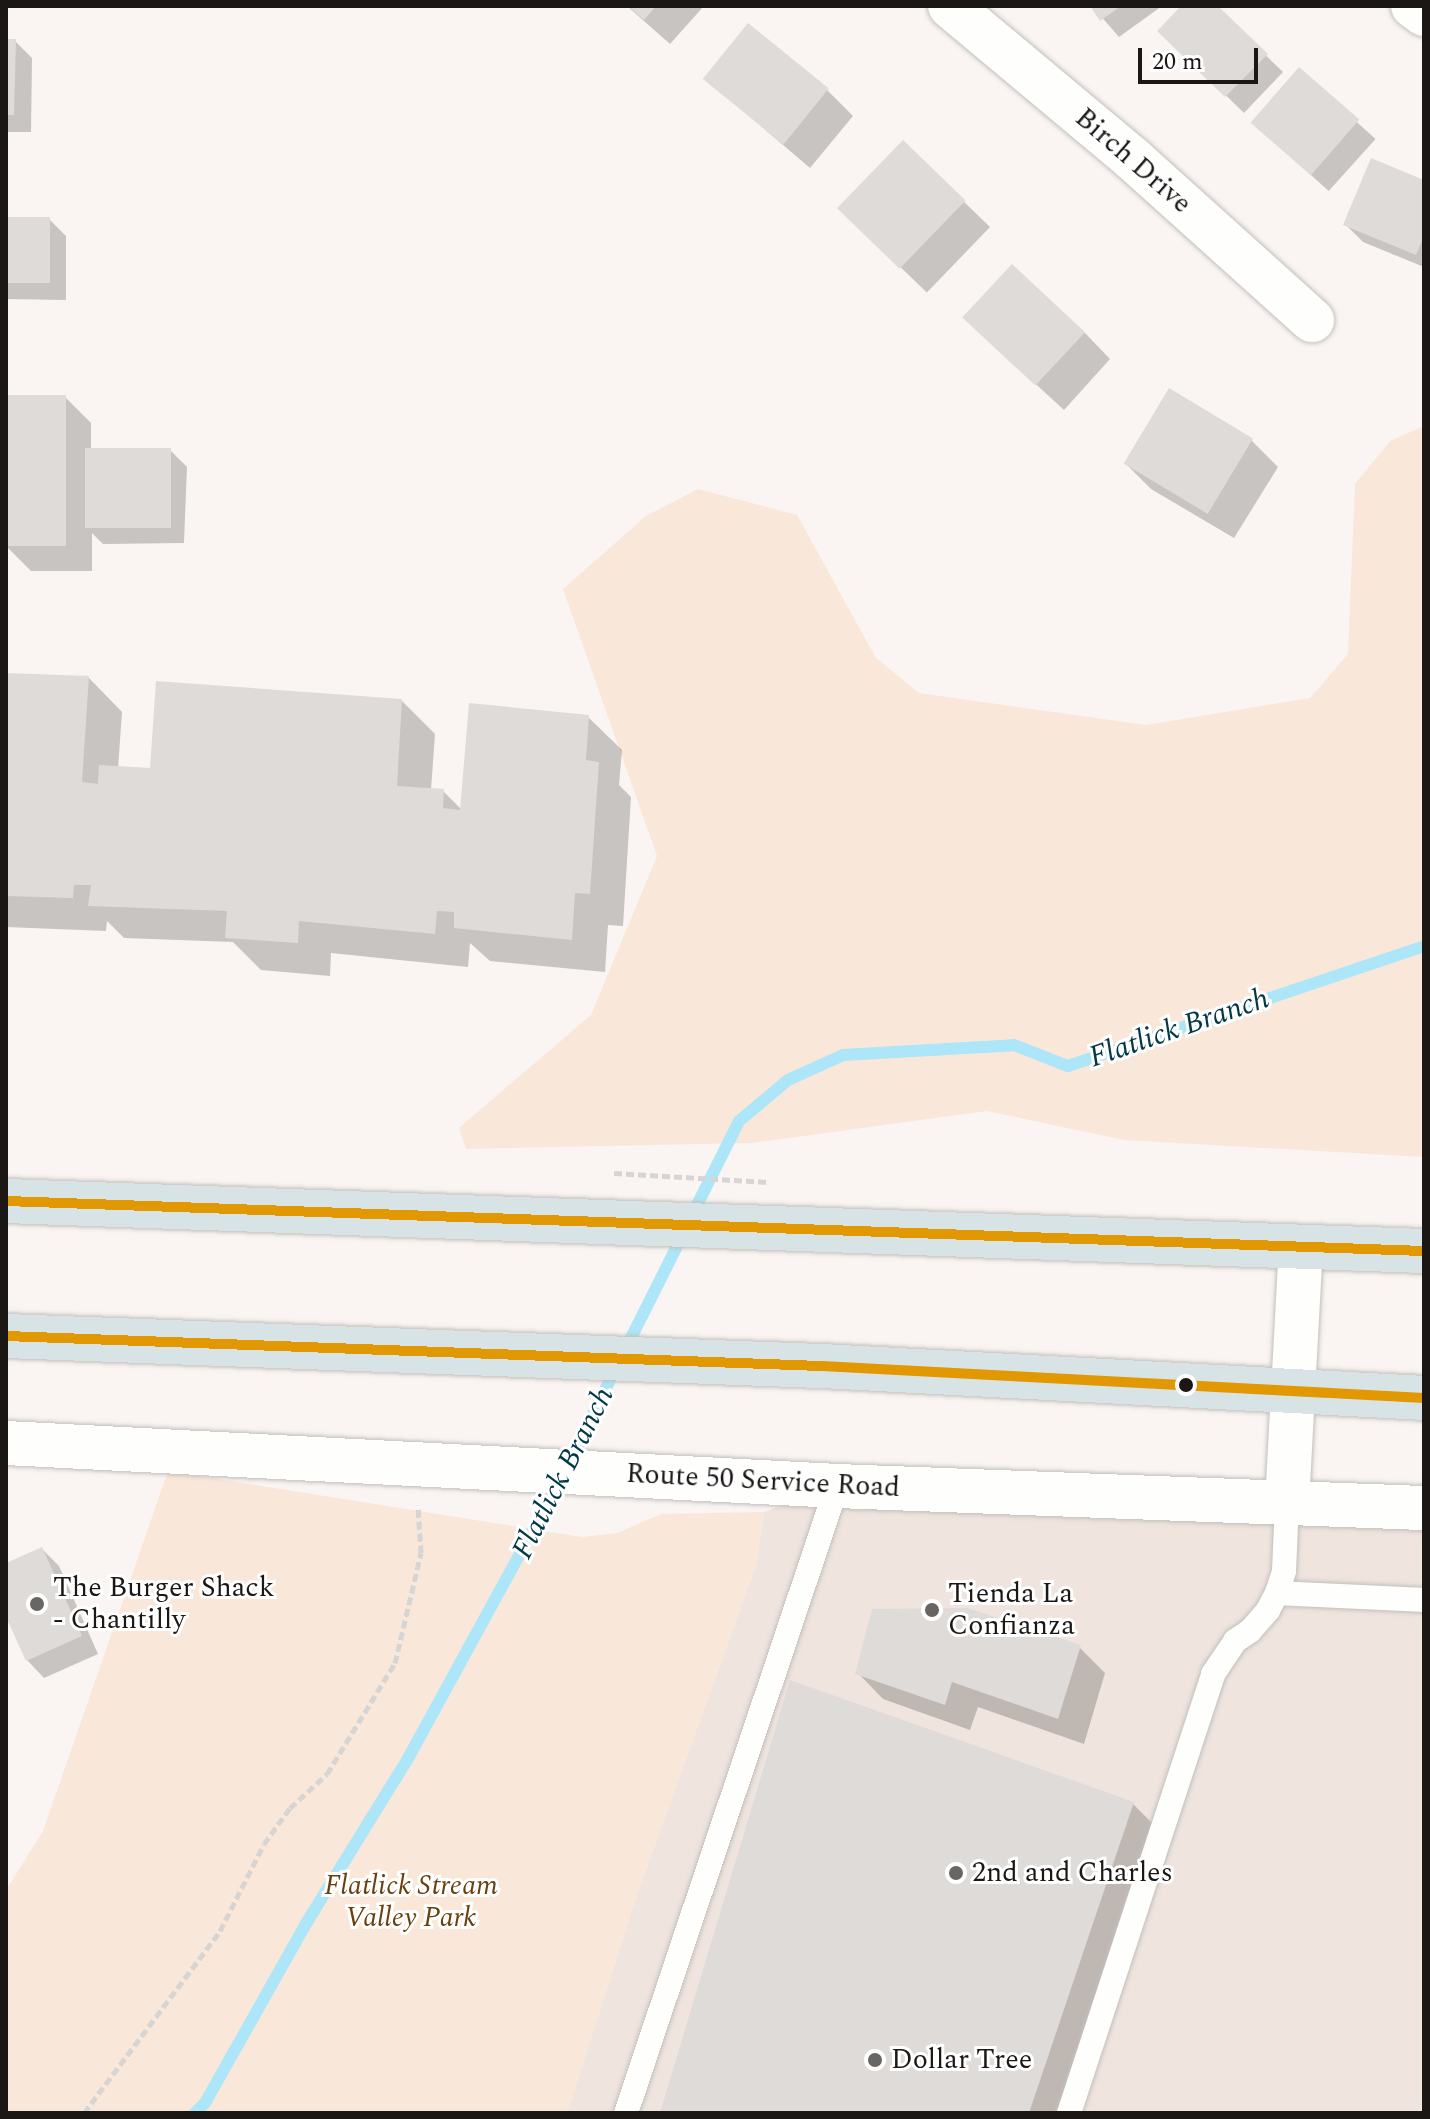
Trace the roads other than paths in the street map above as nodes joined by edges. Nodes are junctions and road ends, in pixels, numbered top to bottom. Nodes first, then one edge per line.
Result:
1 (950, 6) edge
2 (1413, 6) edge
3 (1424, 14) edge
4 (1312, 320) dead end
5 (6, 1201) edge
6 (1301, 1247) junction
7 (1424, 1251) edge
8 (6, 1336) edge
9 (1292, 1393) junction
10 (1424, 1398) edge
11 (6, 1443) edge
12 (837, 1486) junction
13 (1287, 1503) junction
14 (1424, 1508) edge
15 (1277, 1593) junction
16 (1424, 1600) edge
17 (626, 2113) edge
18 (1069, 2113) edge

1 - 4 street, Birch Drive
2 - 3 street
5 - 6 highway
6 - 7 highway
6 - 9 street
8 - 9 highway
9 - 10 highway
9 - 13 street
11 - 12 street, Route 50 Service Road
12 - 13 street, Route 50 Service Road
12 - 17 lane
13 - 14 street, Route 50 Service Road
13 - 15 lane
15 - 16 lane
15 - 18 lane

